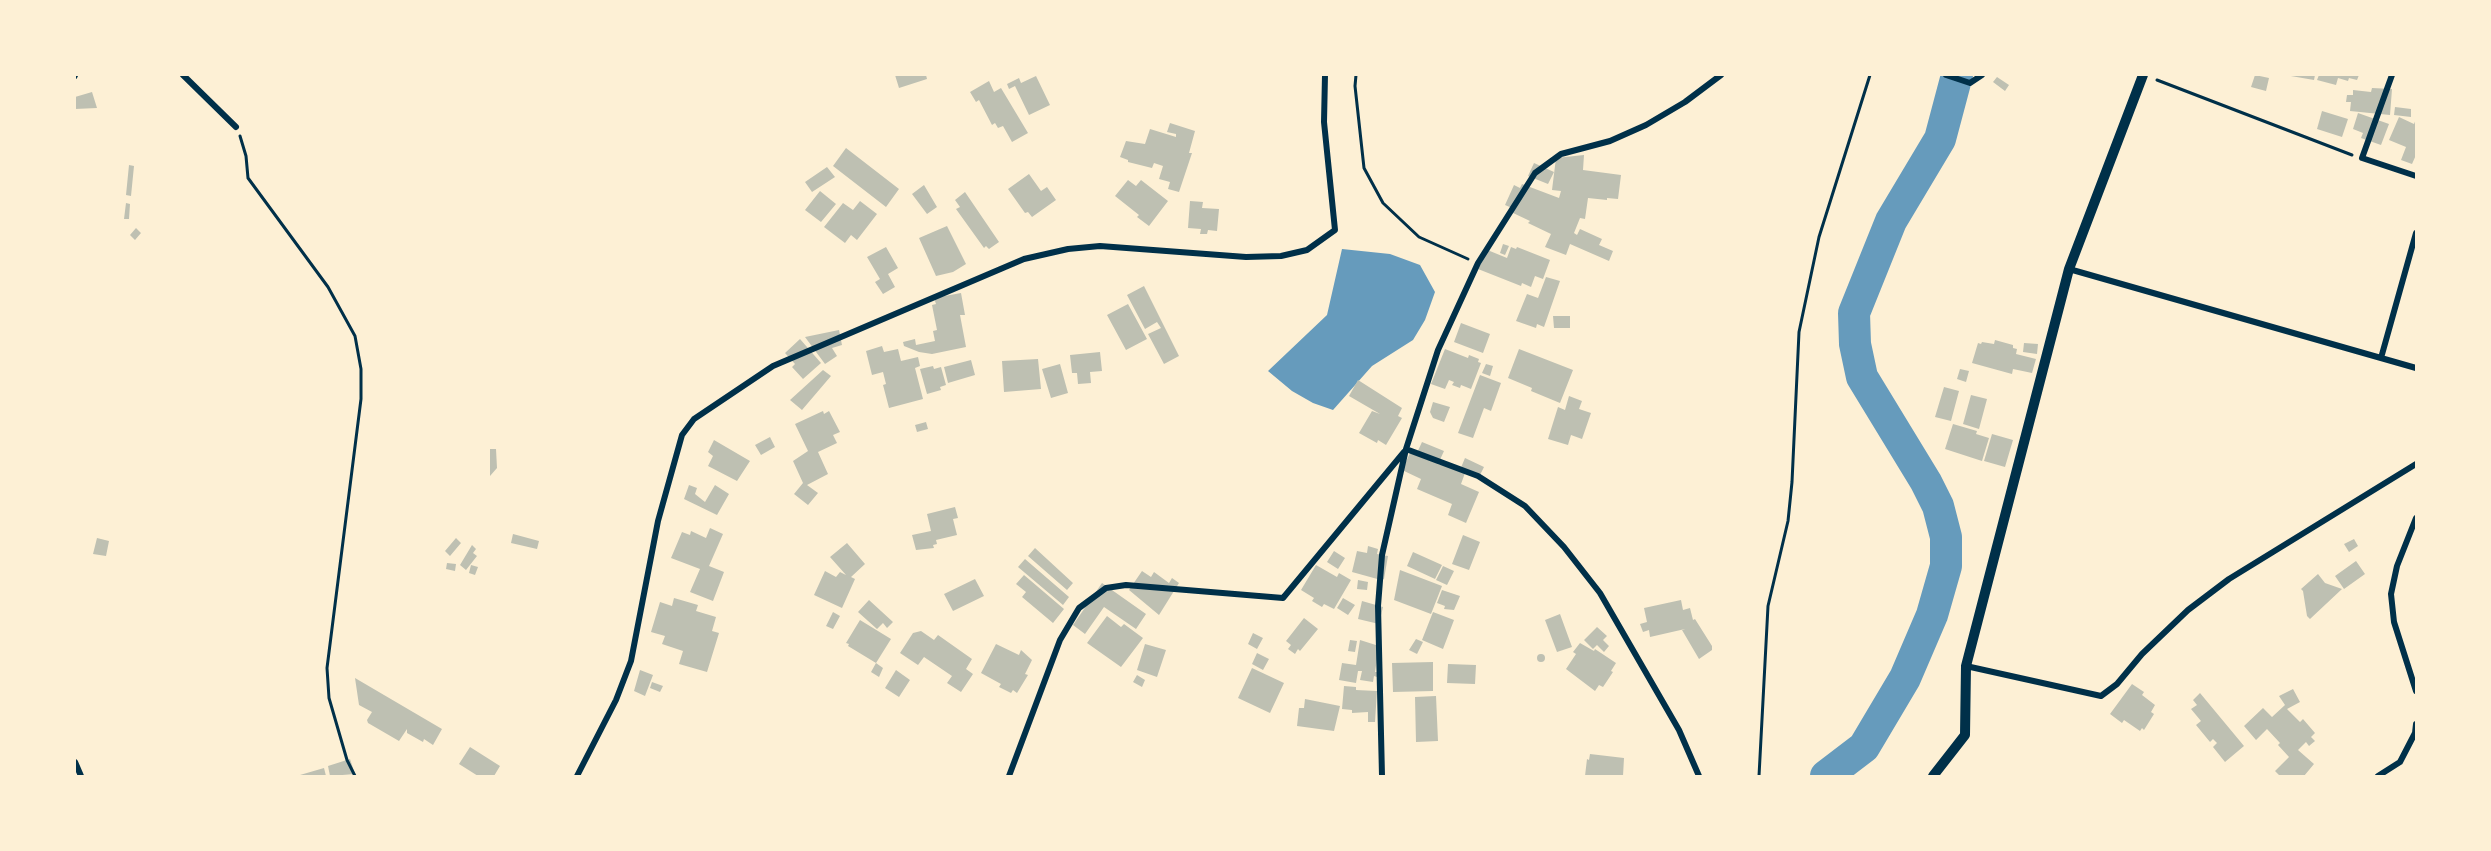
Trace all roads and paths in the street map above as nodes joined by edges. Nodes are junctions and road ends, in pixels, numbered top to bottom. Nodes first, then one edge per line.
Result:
1 (183, 75) edge
2 (1325, 75) edge
3 (1356, 75) edge
4 (1721, 75) edge
5 (1870, 75) edge
6 (1946, 75) edge
7 (1982, 75) edge
8 (2142, 75) edge
9 (2392, 75) edge
10 (236, 127) joint
11 (2362, 158) junction
12 (2416, 176) edge
13 (2416, 233) edge
14 (1478, 263) junction
15 (2068, 269) junction
16 (2381, 358) junction
17 (2416, 368) edge
18 (1406, 449) junction
19 (2416, 464) edge
20 (2416, 518) edge
21 (1966, 666) junction
22 (2416, 691) edge
23 (2416, 724) edge
24 (75, 762) edge
25 (81, 776) edge
26 (355, 776) edge
27 (577, 776) edge
28 (1009, 776) edge
29 (1382, 776) edge
30 (1699, 776) edge
31 (1760, 776) edge
32 (1933, 776) edge
33 (2378, 776) edge

1 - 10 street
2 - 27 street
3 - 14 path
4 - 14 street
5 - 31 path
6 - 7 street
8 - 11 path
8 - 15 street
9 - 11 street
10 - 26 path
11 - 12 street
13 - 16 street
14 - 18 street
15 - 16 street
15 - 21 street
16 - 17 street
18 - 28 street
18 - 29 street
18 - 30 street
19 - 21 street
20 - 22 street
21 - 32 street
23 - 33 street
24 - 25 street

